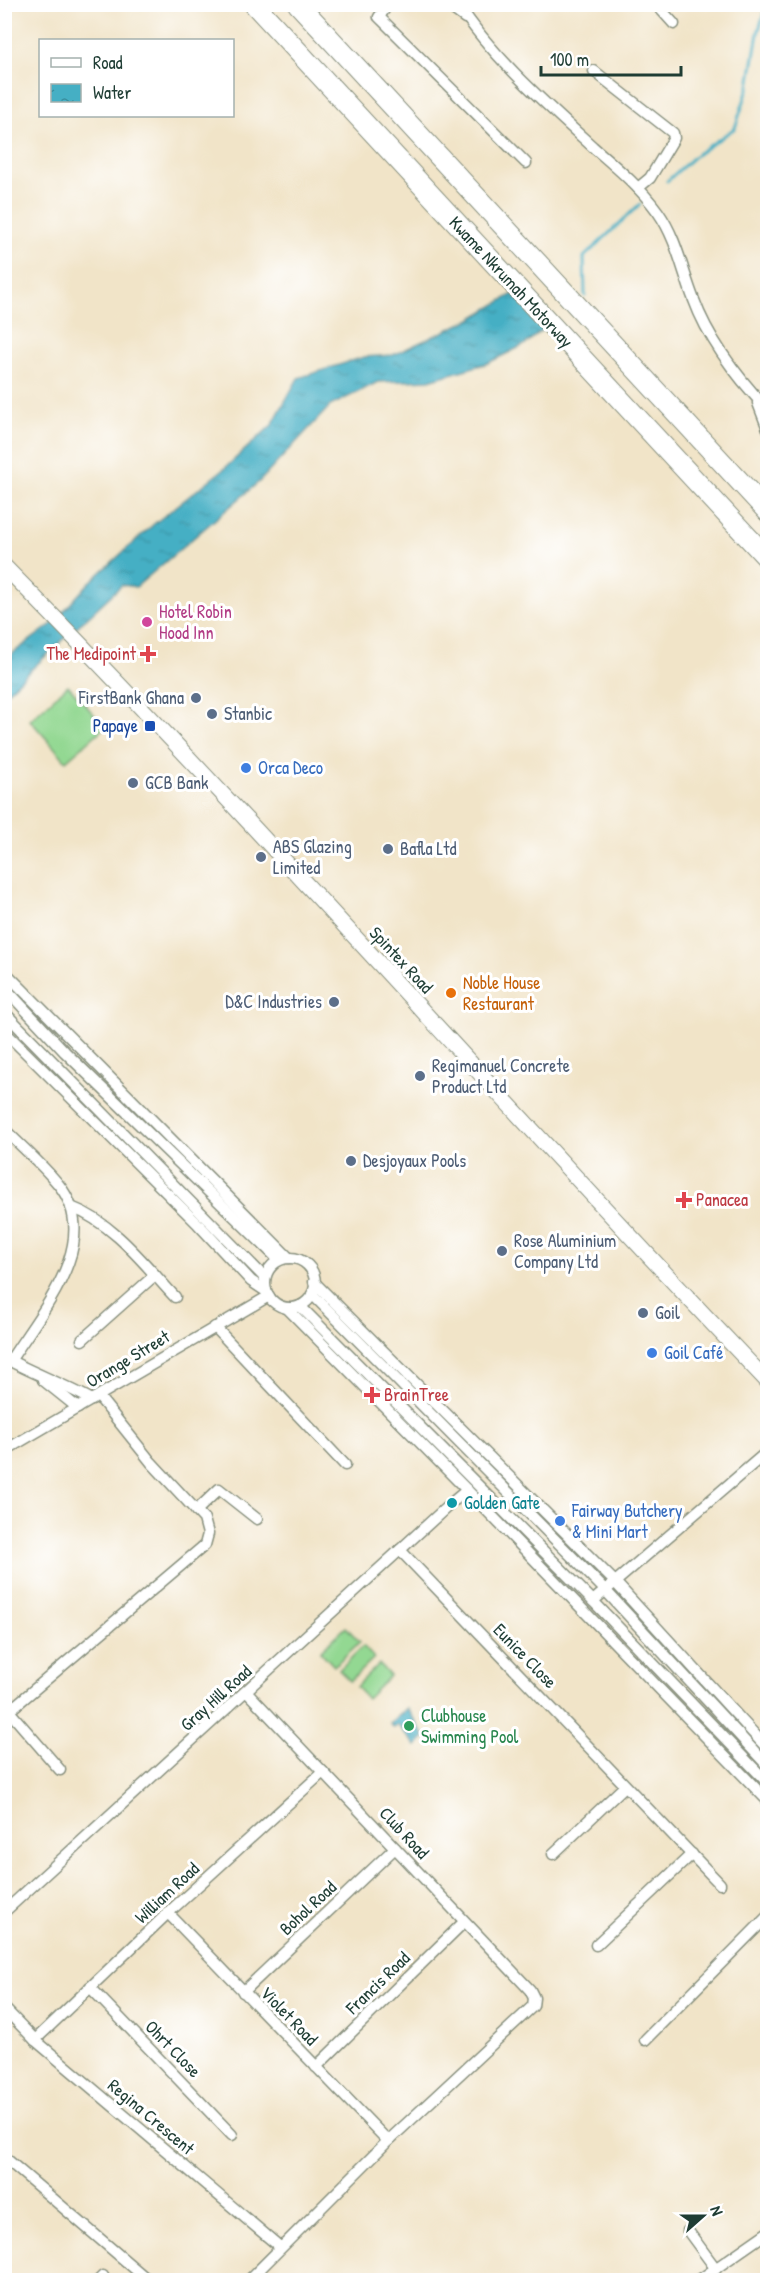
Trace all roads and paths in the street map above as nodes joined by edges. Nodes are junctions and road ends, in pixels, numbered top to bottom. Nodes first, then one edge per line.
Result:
1 (254, 4) edge
2 (298, 4) edge
3 (388, 4) edge
4 (446, 4) edge
5 (458, 4) edge
6 (656, 4) edge
7 (468, 20) junction
8 (674, 24) dead end
9 (594, 71) dead end
10 (526, 163) dead end
11 (639, 188) junction
12 (756, 398) junction
13 (768, 410) edge
14 (768, 429) edge
15 (768, 512) edge
16 (768, 559) edge
17 (4, 566) edge
18 (4, 972) edge
19 (4, 987) edge
20 (4, 1012) edge
21 (4, 1031) edge
22 (4, 1129) edge
23 (71, 1208) junction
24 (284, 1259) junction
25 (155, 1275) junction
26 (266, 1278) junction
27 (313, 1288) junction
28 (268, 1294) junction
29 (175, 1297) dead end
30 (300, 1306) junction
31 (287, 1308) junction
32 (215, 1327) junction
33 (82, 1340) dead end
34 (7, 1359) edge
35 (38, 1376) junction
36 (768, 1382) edge
37 (95, 1398) junction
38 (78, 1408) junction
39 (4, 1450) edge
40 (768, 1451) edge
41 (345, 1465) dead end
42 (467, 1490) junction
43 (196, 1511) junction
44 (257, 1519) dead end
45 (400, 1550) junction
46 (614, 1581) junction
47 (605, 1590) junction
48 (593, 1601) junction
49 (247, 1692) junction
50 (7, 1708) edge
51 (768, 1749) edge
52 (768, 1766) edge
53 (60, 1770) dead end
54 (323, 1772) junction
55 (768, 1783) edge
56 (625, 1786) junction
57 (768, 1801) edge
58 (395, 1848) junction
59 (553, 1854) dead end
60 (692, 1854) junction
61 (720, 1884) dead end
62 (4, 1912) edge
63 (168, 1913) junction
64 (768, 1916) edge
65 (464, 1922) junction
66 (596, 1946) dead end
67 (90, 1987) junction
68 (243, 1992) junction
69 (4, 2008) edge
70 (35, 2040) junction
71 (645, 2040) dead end
72 (316, 2067) junction
73 (231, 2135) dead end
74 (388, 2141) junction
75 (4, 2157) edge
76 (687, 2231) dead end
77 (768, 2232) edge
78 (280, 2247) junction
79 (716, 2269) junction
80 (251, 2278) dead end
81 (148, 2280) edge
82 (699, 2280) edge

1 - 16 highway, Kwame Nkrumah Motorway
2 - 15 highway, Kwame Nkrumah Motorway
3 - 10 street
4 - 7 street
5 - 7 street
6 - 8 street
7 - 11 street
9 - 11 street
11 - 12 street
12 - 13 street
12 - 14 street
17 - 36 main road, Spintex Road
18 - 24 street
19 - 24 street
20 - 26 street
21 - 28 street
22 - 23 street
23 - 25 street
23 - 34 street
24 - 26 street
24 - 27 street
25 - 29 street
25 - 33 street
26 - 28 street
27 - 30 street
27 - 46 street
27 - 47 street
28 - 31 street
28 - 32 street, Orange Street
30 - 31 street
30 - 48 street
31 - 42 street
32 - 37 street, Orange Street
32 - 41 street
34 - 35 street
35 - 37 street
35 - 38 street
37 - 38 street, Orange Street
37 - 43 street
38 - 39 street, Orange Street
40 - 46 street
42 - 45 street, Gray Hill Road
42 - 57 street
43 - 44 street
43 - 50 street
45 - 49 street, Gray Hill Road
45 - 56 street, Eunice Close
46 - 47 street
46 - 51 street
47 - 48 street
47 - 52 street
48 - 55 street
49 - 54 street, Club Road
49 - 62 street, Gray Hill Road
50 - 53 street
54 - 58 street, Club Road
54 - 63 street, William Road
56 - 59 street
56 - 60 street, Eunice Close
58 - 65 street, Club Road
58 - 68 street, Bohol Road
60 - 61 street, Eunice Close
60 - 66 street
63 - 67 street, William Road
63 - 68 street, Violet Road
64 - 71 street
65 - 72 street, Francis Road
65 - 74 street, Club Road
67 - 70 street, William Road
67 - 73 street, Ohrt Close
68 - 72 street, Violet Road
69 - 70 street, Regina Crescent
70 - 78 street, Regina Crescent
72 - 74 street, Violet Road
74 - 78 street
75 - 81 street
76 - 79 street
77 - 79 street
78 - 80 street
79 - 82 street

